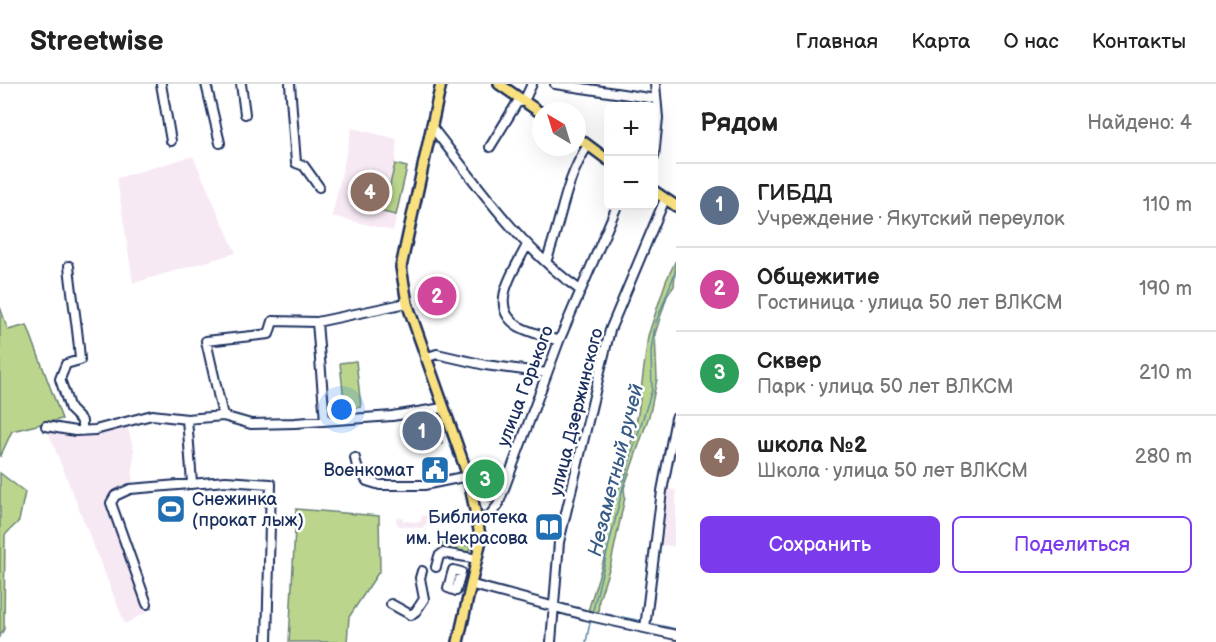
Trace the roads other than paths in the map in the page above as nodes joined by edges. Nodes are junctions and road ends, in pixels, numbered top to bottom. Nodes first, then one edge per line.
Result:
1 (160, 84) edge
2 (206, 84) edge
3 (241, 84) edge
4 (290, 84) edge
5 (499, 84) edge
6 (532, 84) edge
7 (555, 84) edge
8 (655, 84) edge
9 (437, 85) edge
10 (656, 99) junction
11 (524, 101) junction
12 (532, 107) edge
13 (245, 114) dead end
14 (431, 126) junction
15 (171, 141) dead end
16 (220, 142) dead end
17 (588, 145) joint
18 (490, 147) dead end
19 (604, 156) edge
20 (654, 156) edge
21 (319, 187) dead end
22 (658, 194) edge
23 (665, 199) junction
24 (676, 206) edge
25 (615, 210) edge
26 (527, 245) junction
27 (546, 262) junction
28 (69, 266) dead end
29 (580, 290) junction
30 (406, 303) junction
31 (317, 322) junction
32 (559, 341) junction
33 (425, 358) junction
34 (546, 373) junction
35 (443, 408) junction
36 (223, 416) junction
37 (676, 418) edge
38 (187, 419) junction
39 (325, 421) junction
40 (46, 426) dead end
41 (82, 430) junction
42 (354, 458) dead end
43 (468, 476) junction
44 (192, 483) junction
45 (477, 518) junction
46 (460, 556) junction
47 (472, 558) dead end
48 (436, 567) dead end
49 (422, 571) dead end
50 (456, 571) dead end
51 (473, 585) junction
52 (147, 604) dead end
53 (391, 604) dead end
54 (555, 606) junction
55 (645, 628) junction
56 (676, 635) edge
57 (267, 642) edge
58 (458, 642) edge
59 (551, 642) edge

1 - 15 street
2 - 16 street
3 - 13 street
4 - 21 street
5 - 11 main road
6 - 11 street
7 - 10 street
8 - 10 street
9 - 14 main road
10 - 20 street
11 - 12 main road
11 - 18 street
14 - 26 street
14 - 30 main road
17 - 19 main road
17 - 27 street
22 - 23 main road
23 - 24 main road
23 - 54 street, улица Дзержинского
25 - 29 street, улица Горького
26 - 27 street
26 - 32 street
27 - 29 street
28 - 41 street
29 - 32 street, улица Горького
30 - 31 street
30 - 33 main road
31 - 36 street
31 - 39 street
32 - 34 street, улица Горького
33 - 34 street
33 - 35 main road
34 - 45 street, улица Горького
35 - 39 street
35 - 43 main road
36 - 38 street
36 - 39 street
37 - 55 street
38 - 41 street
38 - 44 street
40 - 41 street
42 - 43 street
43 - 45 main road
44 - 52 street
44 - 57 street
45 - 51 main road
46 - 47 street
46 - 48 street
46 - 50 street
49 - 53 street
51 - 54 street
51 - 58 main road
54 - 55 street
54 - 59 street, улица Дзержинского
55 - 56 street

